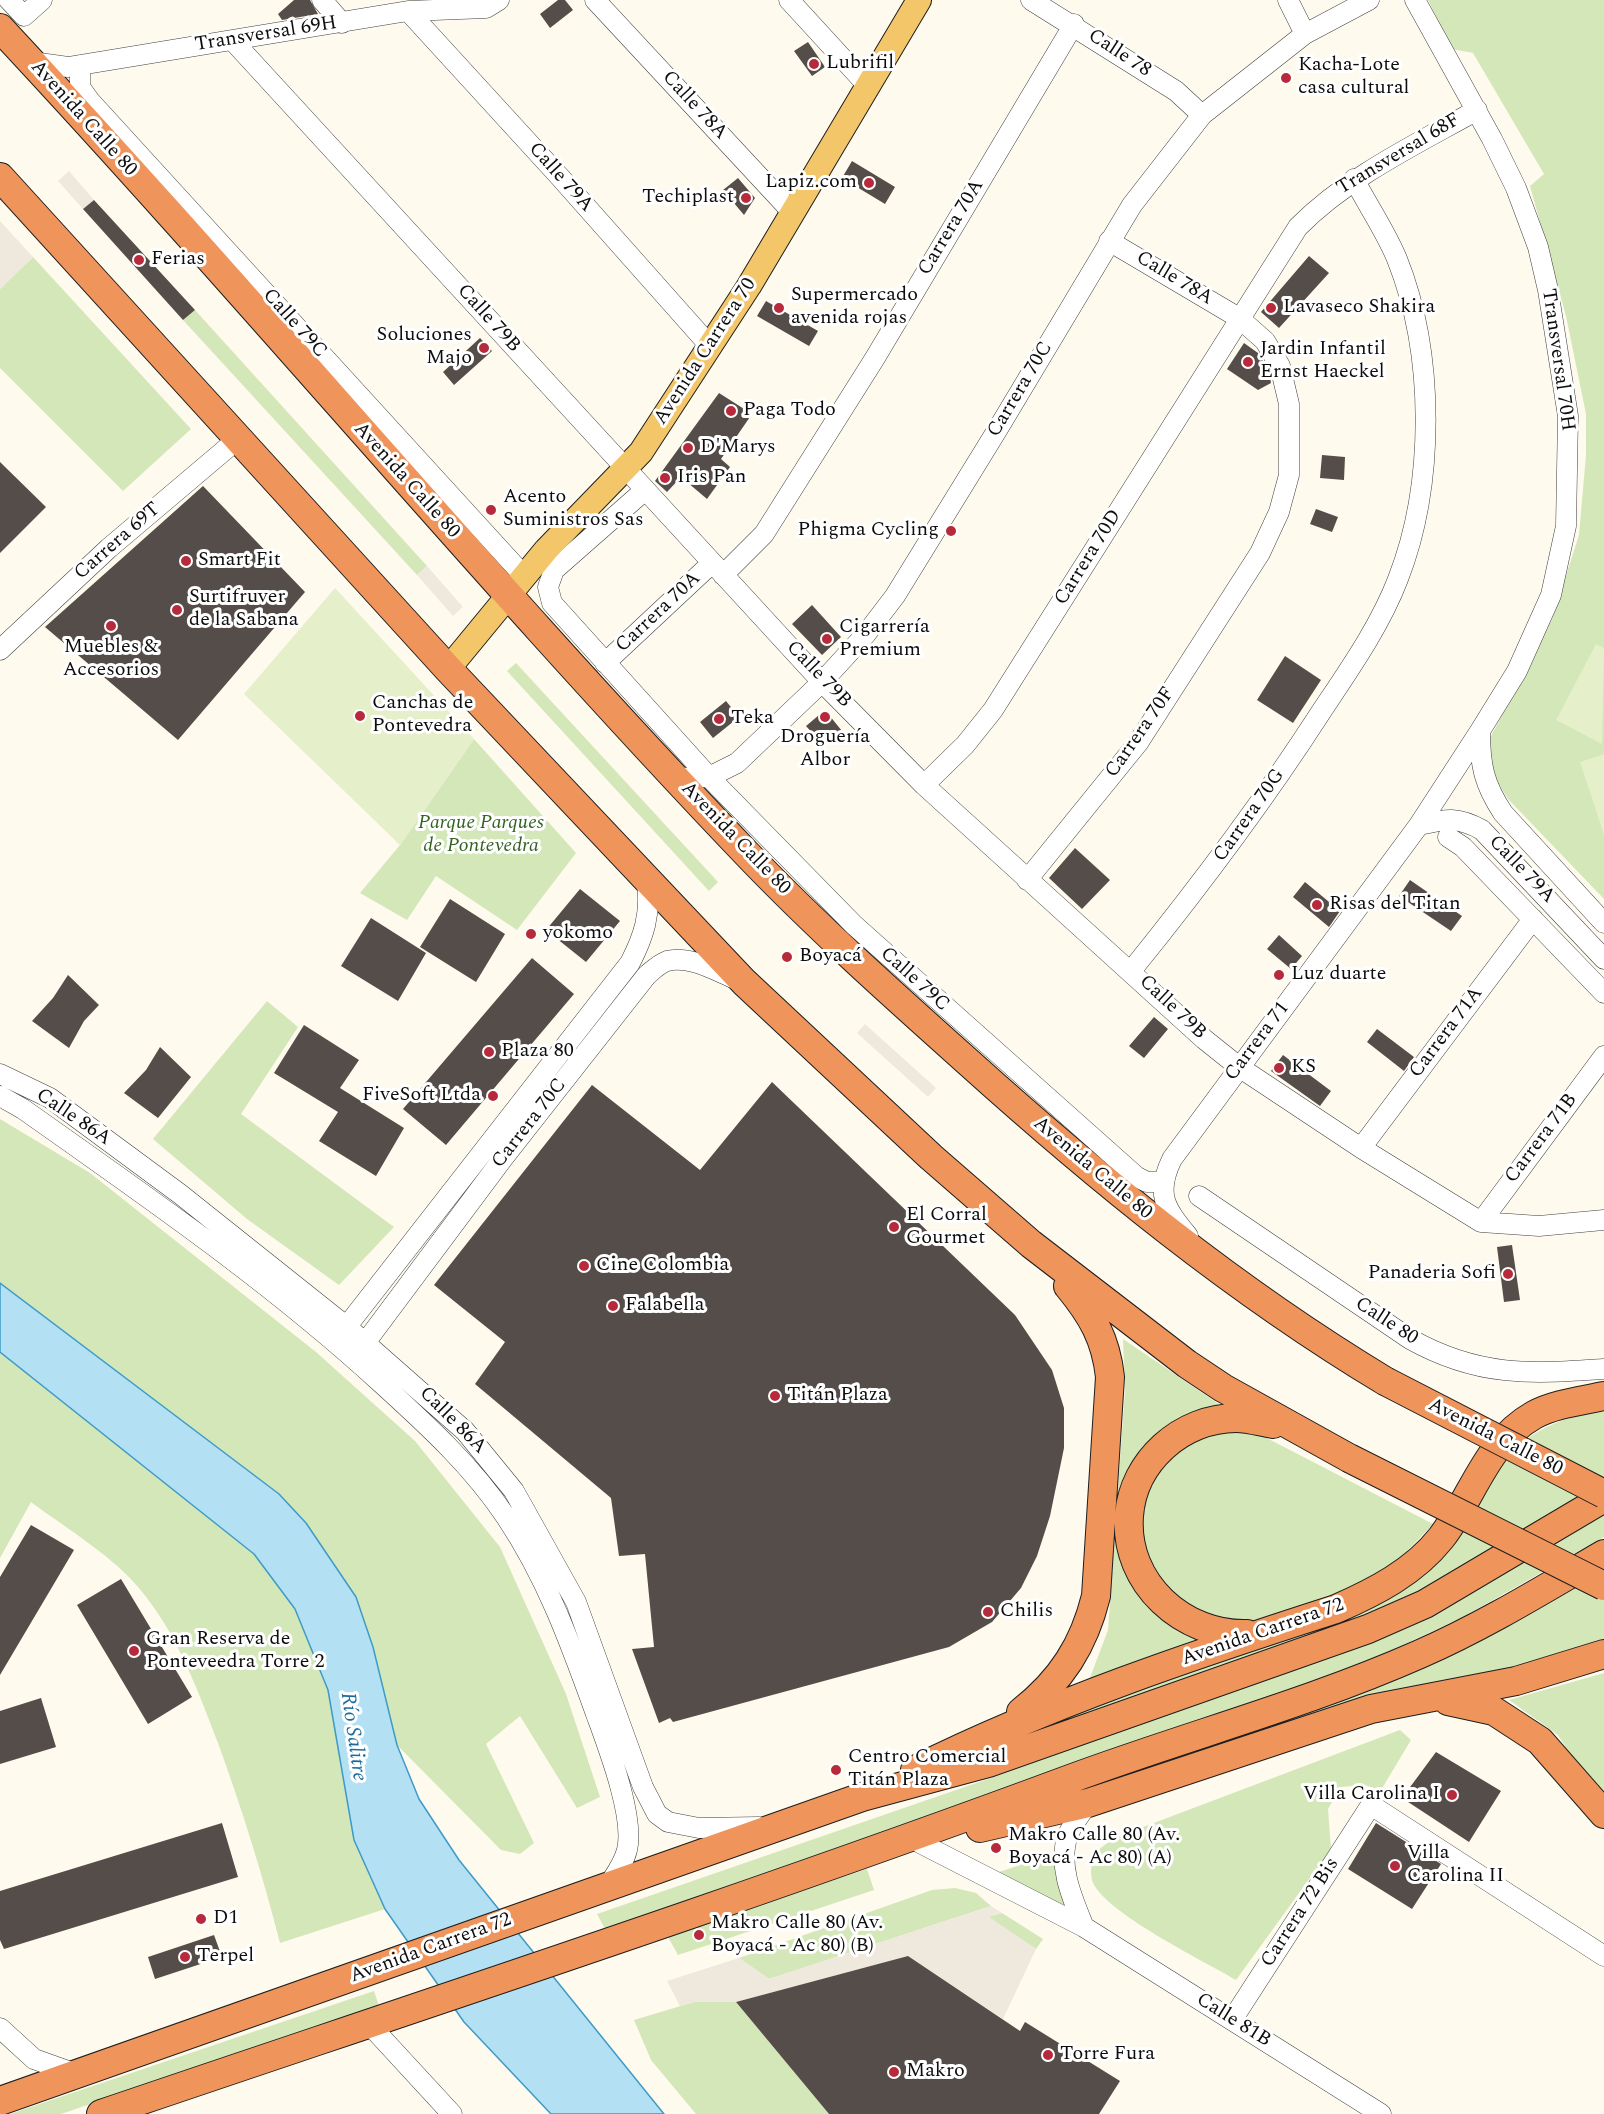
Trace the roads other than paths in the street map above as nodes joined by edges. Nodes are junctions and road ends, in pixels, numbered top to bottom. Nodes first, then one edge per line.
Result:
1 (9, 0) edge
2 (42, 0) edge
3 (322, 0) edge
4 (595, 0) edge
5 (789, 0) edge
6 (919, 0) edge
7 (1031, 0) edge
8 (1288, 0) edge
9 (1369, 0) edge
10 (1415, 0) edge
11 (488, 3) edge
12 (414, 6) edge
13 (12, 22) edge
14 (342, 23) junction
15 (1074, 24) junction
16 (1305, 34) junction
17 (233, 40) junction
18 (32, 62) junction
19 (80, 65) junction
20 (867, 85) junction
21 (1477, 110) junction
22 (1202, 115) junction
23 (0, 177) edge
24 (1354, 179) junction
25 (793, 213) junction
26 (1109, 241) junction
27 (1239, 318) junction
28 (710, 346) junction
29 (239, 438) junction
30 (626, 470) junction
31 (645, 490) junction
32 (718, 569) junction
33 (1244, 578) joint
34 (517, 586) junction
35 (0, 650) edge
36 (605, 663) junction
37 (448, 669) junction
38 (822, 682) junction
39 (1480, 731) junction
40 (709, 777) junction
41 (678, 778) junction
42 (924, 785) junction
43 (1419, 825) junction
44 (1448, 837) dead end
45 (1027, 880) junction
46 (647, 884) junction
47 (1533, 919) junction
48 (1604, 923) edge
49 (1604, 959) edge
50 (1131, 971) junction
51 (744, 982) junction
52 (1604, 993) edge
53 (1604, 1056) edge
54 (1239, 1067) junction
55 (0, 1074) edge
56 (0, 1096) edge
57 (1361, 1148) junction
58 (1163, 1182) junction
59 (1199, 1196) dead end
60 (1604, 1220) edge
61 (1481, 1222) junction
62 (1031, 1244) junction
63 (1215, 1269) junction
64 (341, 1334) junction
65 (366, 1342) junction
66 (354, 1358) junction
67 (1603, 1377) edge
68 (1306, 1435) junction
69 (1604, 1496) edge
70 (1604, 1554) edge
71 (1604, 1587) edge
72 (1260, 1633) junction
73 (1604, 1654) edge
74 (1407, 1700) junction
75 (981, 1737) junction
76 (862, 1797) junction
77 (1088, 1803) junction
78 (1604, 1814) edge
79 (777, 1827) junction
80 (920, 1843) junction
81 (865, 1855) junction
82 (608, 1886) junction
83 (1084, 1927) junction
84 (1604, 1956) edge
85 (1232, 2020) junction
86 (369, 2024) junction
87 (0, 2028) edge
88 (76, 2074) junction
89 (0, 2101) edge
90 (101, 2114) edge
91 (452, 2114) edge
92 (1381, 2114) edge

1 - 13 street
2 - 13 street
3 - 14 street
4 - 25 street, Calle 78A
5 - 20 street
6 - 20 main road, Avenida Carrera 70
7 - 15 street, Calle 78
8 - 16 street
9 - 16 street, Carrera 70C
10 - 21 street, Transversal 70H
11 - 12 street, Transversal 69H
12 - 14 street, Transversal 69H
12 - 28 street, Calle 79A
13 - 18 highway, Avenida Calle 80
14 - 17 street, Transversal 69H
15 - 22 street, Calle 78
15 - 32 street, Carrera 70A
16 - 22 street, Carrera 70C
17 - 19 street, Transversal 69H
17 - 30 street, Calle 79B
18 - 19 street, Transversal 69H
18 - 34 highway, Avenida Calle 80
19 - 34 street, Calle 79C
20 - 25 main road, Avenida Carrera 70
21 - 24 street, Transversal 68F
21 - 39 street, Transversal 70H
22 - 26 street, Carrera 70C
23 - 29 highway
24 - 27 street, Transversal 68F
24 - 50 street, Carrera 70G
25 - 28 main road, Avenida Carrera 70
26 - 27 street, Calle 78A
26 - 38 street, Carrera 70C
27 - 33 street, Calle 78A
27 - 42 street, Carrera 70D
28 - 30 main road, Avenida Carrera 70
29 - 35 street, Carrera 69T
29 - 37 highway
30 - 31 street, Calle 79B
30 - 34 main road, Avenida Carrera 70
31 - 32 street, Calle 79B
31 - 36 street, Calle 79C
32 - 36 street, Carrera 70A
32 - 38 street, Calle 79B
33 - 45 street, Carrera 70F
34 - 37 main road, Avenida Carrera 70
34 - 41 highway, Avenida Calle 80
36 - 40 street, Calle 79C
37 - 46 highway
38 - 40 street, Carrera 70C
38 - 42 street, Calle 79B
39 - 43 street, Carrera 71
39 - 48 street, Calle 79A
40 - 41 street, Carrera 70C
40 - 58 street, Calle 79C
41 - 63 highway, Avenida Calle 80
42 - 45 street, Calle 79B
43 - 49 street, Calle 79A
43 - 54 street, Carrera 71
44 - 47 street, Calle 79A
45 - 50 street, Calle 79B
46 - 51 highway
46 - 64 street, Carrera 70C
47 - 52 street, Calle 79A
47 - 57 street, Carrera 71A
50 - 54 street, Calle 79B
51 - 62 highway
51 - 65 street, Carrera 70C
53 - 61 street, Carrera 71B
54 - 57 street, Calle 79B
54 - 58 street, Carrera 71
55 - 64 street, Calle 86A
56 - 64 street, Calle 86A
57 - 61 street, Calle 79B
58 - 63 street
59 - 67 street, Calle 80
60 - 61 street
62 - 68 highway
62 - 75 highway
63 - 69 highway, Avenida Calle 80, bridge
64 - 65 street, Calle 86A
64 - 66 street, Calle 86A
65 - 66 street, Carrera 70C
65 - 79 street, Calle 86A
66 - 82 street, Calle 86A
67 - 72 highway, Avenida Carrera 72
68 - 71 highway, bridge
68 - 72 highway
69 - 76 highway, Avenida Carrera 72
70 - 81 highway
72 - 75 highway, Avenida Carrera 72
73 - 74 highway
74 - 77 highway
74 - 78 highway
75 - 76 highway, Avenida Carrera 72
76 - 79 highway, Avenida Carrera 72
77 - 80 highway
77 - 83 street
79 - 82 highway, Avenida Carrera 72
80 - 81 highway
80 - 83 street, Calle 81B
81 - 86 highway
82 - 88 highway, Avenida Carrera 72
83 - 85 street, Calle 81B
84 - 85 street, Carrera 72 Bis
85 - 92 street, Calle 81B
86 - 90 highway
86 - 91 street
87 - 88 street
88 - 89 highway, Avenida Carrera 72

